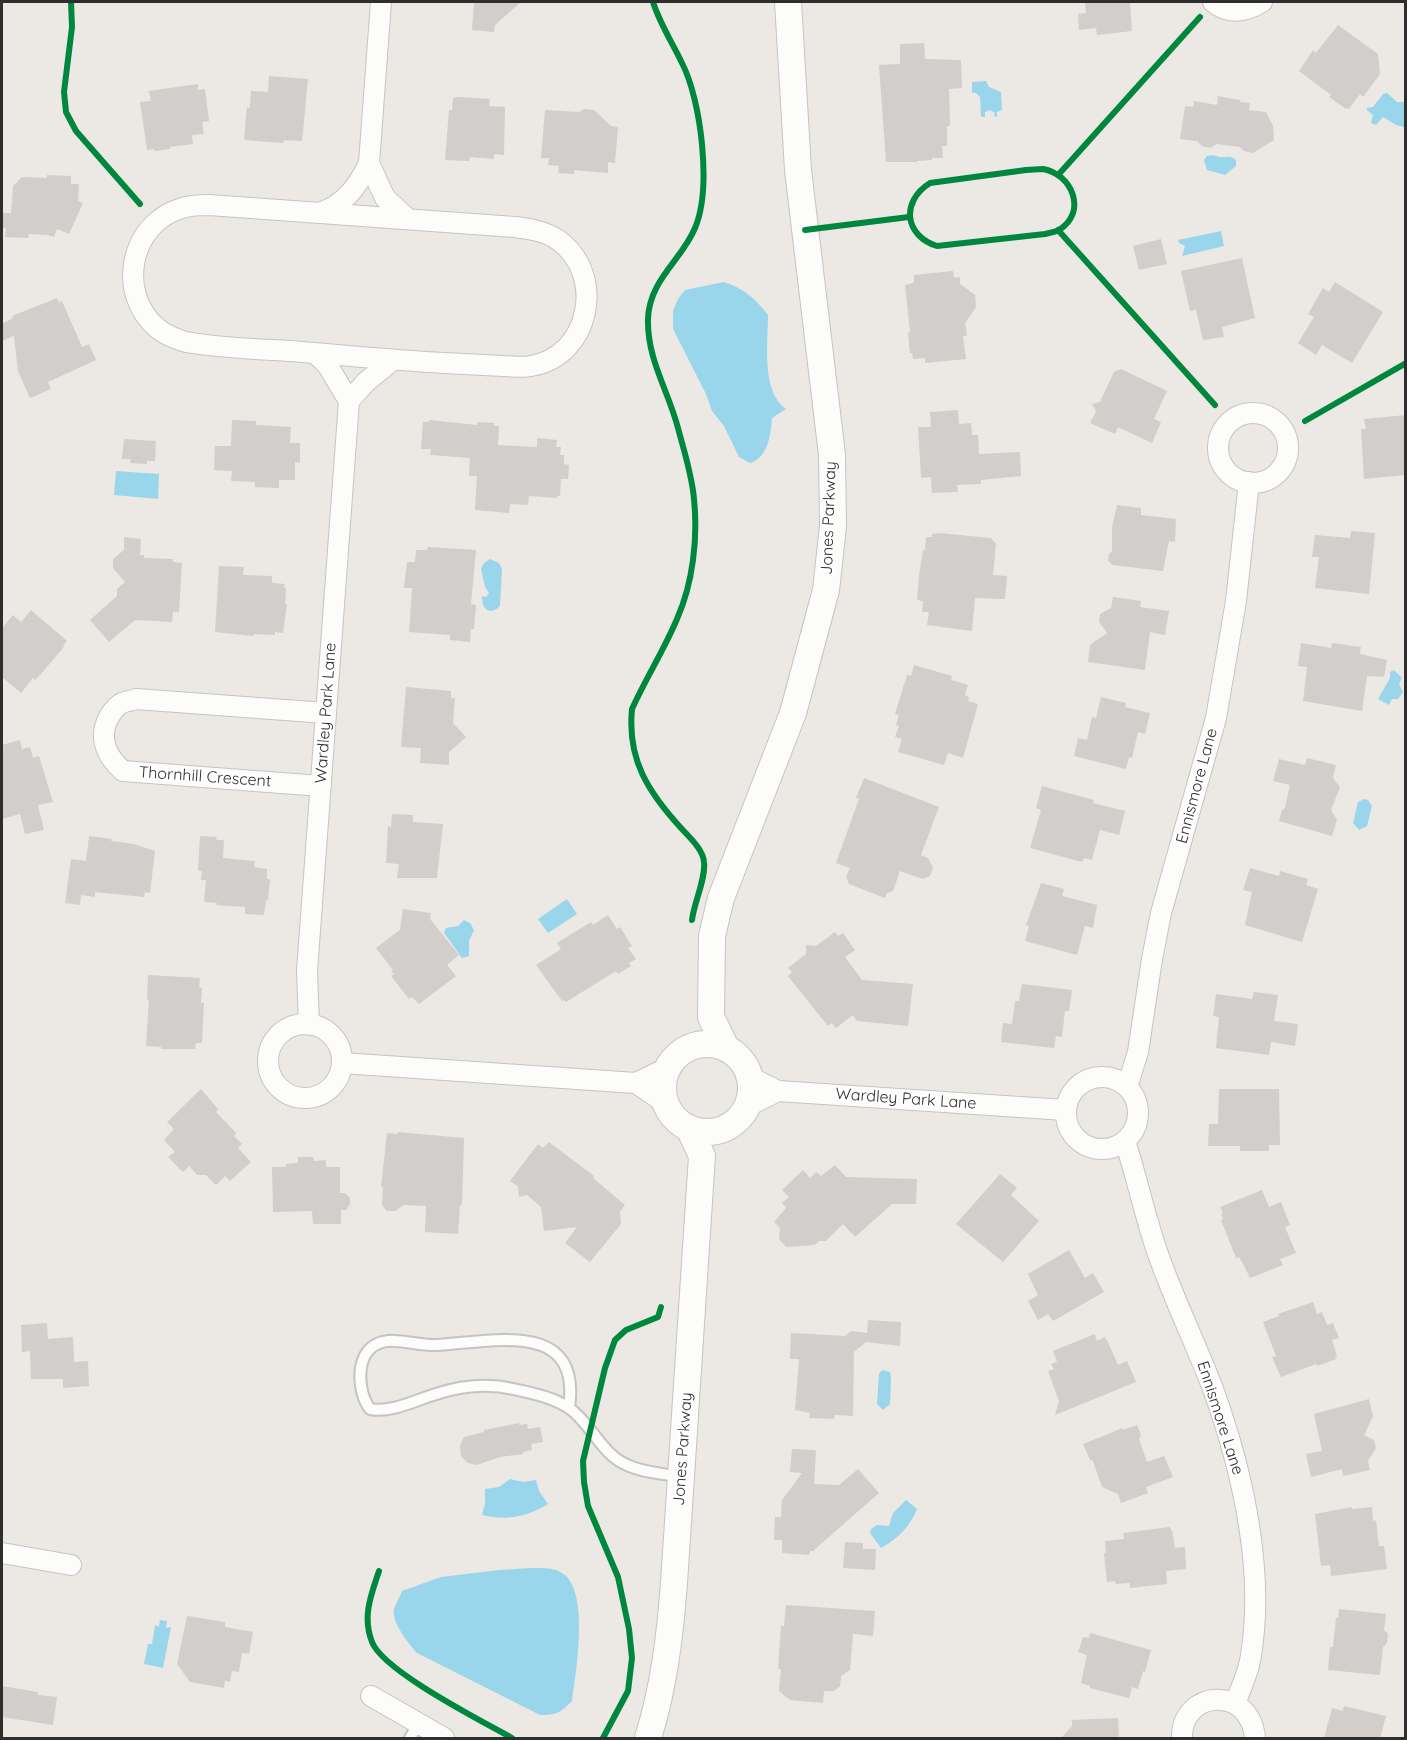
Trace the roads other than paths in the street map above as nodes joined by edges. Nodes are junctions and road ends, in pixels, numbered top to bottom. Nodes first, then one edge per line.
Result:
1 (381, 2) edge
2 (788, 2) edge
3 (1213, 2) edge
4 (1262, 2) edge
5 (369, 163) junction
6 (320, 213) junction
7 (408, 219) junction
8 (315, 353) junction
9 (393, 360) junction
10 (349, 401) junction
11 (1249, 482) dead end
12 (326, 713) junction
13 (321, 786) junction
14 (711, 1017) junction
15 (309, 1025) junction
16 (696, 1045) junction
17 (726, 1048) junction
18 (342, 1063) junction
19 (667, 1068) junction
20 (750, 1077) junction
21 (636, 1083) junction
22 (1127, 1087) junction
23 (778, 1091) junction
24 (665, 1103) junction
25 (748, 1106) junction
26 (1065, 1110) junction
27 (689, 1128) junction
28 (723, 1129) junction
29 (1125, 1140) junction
30 (702, 1156) junction
31 (569, 1408) junction
32 (681, 1477) junction
33 (2, 1553) edge
34 (71, 1564) dead end
35 (371, 1695) dead end
36 (1235, 1704) junction
37 (414, 1731) edge
38 (444, 1738) edge
39 (648, 1738) edge
40 (1182, 1738) edge
41 (1255, 1738) edge

1 - 5 street
2 - 14 street, Jones Parkway
3 - 4 street
5 - 6 street
5 - 7 street
6 - 7 street
6 - 8 street
7 - 9 street
8 - 9 street
8 - 10 street
9 - 10 street
10 - 12 street, Wardley Park Lane
11 - 22 street, Ennismore Lane
12 - 13 street, Wardley Park Lane
12 - 13 street, Thornhill Crescent
13 - 15 street, Wardley Park Lane
14 - 16 street, Jones Parkway
14 - 17 street, Jones Parkway
15 - 18 street
15 - 18 street
16 - 17 street
16 - 19 street
17 - 20 street
18 - 21 street
19 - 21 street
19 - 24 street
20 - 23 street, Wardley Park Lane
20 - 25 street
21 - 24 street
22 - 26 street
22 - 29 street
23 - 25 street
23 - 26 street, Wardley Park Lane
24 - 27 street
25 - 28 street
26 - 29 street
27 - 28 street
27 - 30 street, Jones Parkway
28 - 30 street
29 - 36 street, Ennismore Lane
30 - 32 street, Jones Parkway
31 - 31 lane
31 - 32 lane
32 - 39 street, Jones Parkway
33 - 34 street
35 - 37 street
36 - 40 street
36 - 41 street
37 - 38 street

